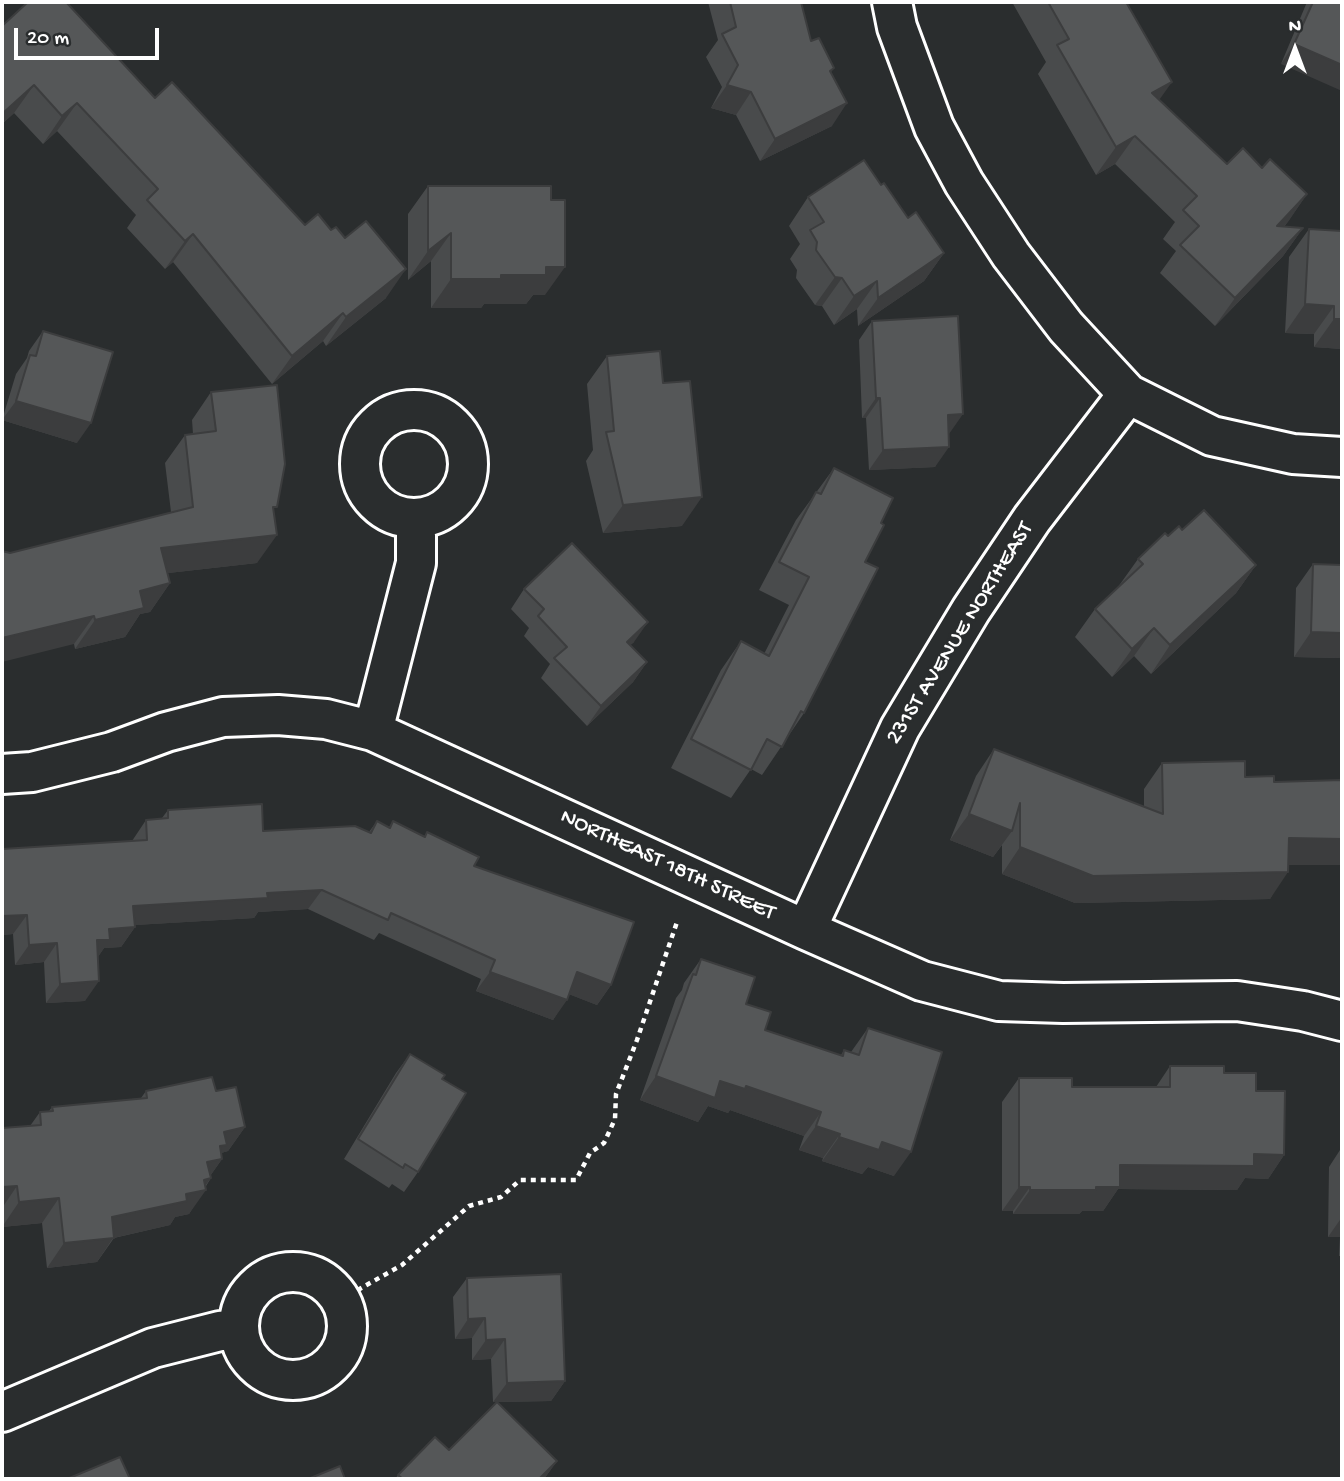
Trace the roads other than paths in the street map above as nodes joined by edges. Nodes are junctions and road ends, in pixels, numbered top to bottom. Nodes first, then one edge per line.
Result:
1 (892, 2) edge
2 (1128, 394) junction
3 (1342, 457) edge
4 (416, 519) dead end
5 (373, 731) junction
6 (2, 774) edge
7 (806, 930) junction
8 (1342, 1021) edge
9 (238, 1329) junction
10 (2, 1412) edge

1 - 2 street
2 - 3 street
2 - 7 street, 231ST AVENUE NORTHEAST
4 - 5 street
5 - 6 street, NORTHEAST 18TH STREET
5 - 7 street, NORTHEAST 18TH STREET
7 - 8 street, NORTHEAST 18TH STREET
9 - 9 street
9 - 10 street

